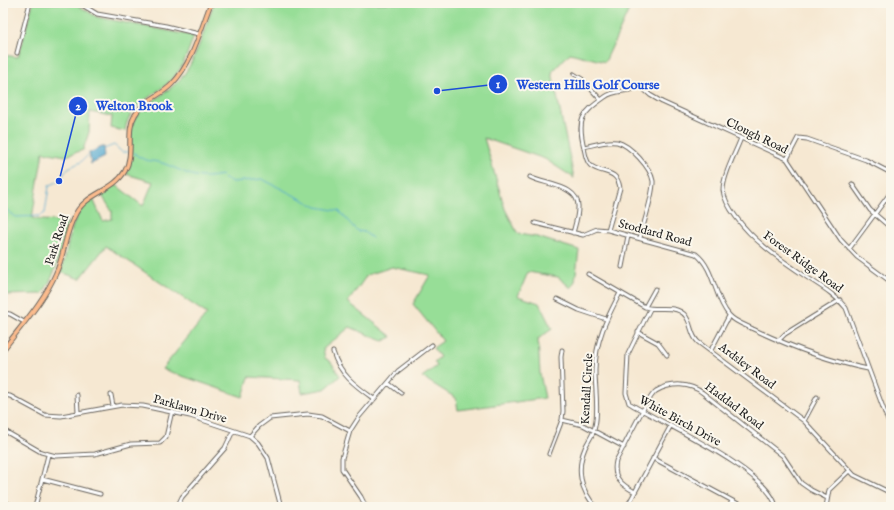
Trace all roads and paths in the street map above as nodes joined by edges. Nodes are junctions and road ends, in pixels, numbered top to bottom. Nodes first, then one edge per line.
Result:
1 (30, 3) edge
2 (79, 3) edge
3 (211, 3) edge
4 (199, 34) junction
5 (16, 53) dead end
6 (574, 74) dead end
7 (601, 100) junction
8 (741, 138) junction
9 (584, 147) junction
10 (787, 159) junction
11 (891, 173) edge
12 (530, 177) dead end
13 (852, 184) dead end
14 (891, 192) edge
15 (874, 215) junction
16 (535, 223) dead end
17 (891, 228) edge
18 (608, 230) junction
19 (573, 233) junction
20 (628, 236) junction
21 (640, 238) junction
22 (849, 249) junction
23 (622, 267) dead end
24 (588, 274) dead end
25 (891, 282) edge
26 (655, 289) dead end
27 (620, 293) junction
28 (556, 299) dead end
29 (840, 300) junction
30 (645, 307) junction
31 (650, 309) junction
32 (3, 313) edge
33 (729, 316) junction
34 (606, 319) junction
35 (24, 322) junction
36 (638, 332) junction
37 (778, 341) junction
38 (432, 345) dead end
39 (3, 350) edge
40 (562, 350) dead end
41 (711, 350) junction
42 (333, 352) dead end
43 (667, 355) dead end
44 (868, 369) junction
45 (388, 383) junction
46 (401, 393) dead end
47 (3, 395) edge
48 (77, 395) dead end
49 (111, 395) dead end
50 (816, 398) dead end
51 (374, 399) junction
52 (113, 406) junction
53 (172, 411) junction
54 (78, 412) junction
55 (643, 412) junction
56 (562, 420) junction
57 (804, 421) junction
58 (670, 427) junction
59 (891, 429) edge
60 (3, 430) edge
61 (594, 430) junction
62 (233, 431) junction
63 (350, 431) junction
64 (250, 436) junction
65 (624, 447) junction
66 (549, 454) dead end
67 (48, 455) junction
68 (653, 458) junction
69 (849, 471) junction
70 (42, 479) junction
71 (635, 492) junction
72 (891, 493) edge
73 (100, 494) dead end
74 (827, 498) junction
75 (732, 501) junction
76 (3, 502) edge
77 (18, 507) edge
78 (35, 507) edge
79 (177, 507) edge
80 (281, 507) edge
81 (366, 507) edge
82 (596, 507) edge
83 (626, 507) edge
84 (729, 507) edge
85 (744, 507) edge
86 (776, 507) edge
87 (826, 507) edge

1 - 5 street
2 - 4 street
3 - 4 main road, Park Road
4 - 35 main road, Park Road
6 - 7 street
7 - 8 street, Clough Road
7 - 9 street
8 - 10 street, Clough Road
8 - 29 street, Forest Ridge Road
9 - 18 street
9 - 21 street
10 - 11 street
10 - 22 street, Clough Road
12 - 19 street
13 - 15 street
14 - 15 street
15 - 17 street
15 - 22 street
16 - 19 street, Stoddard Road
18 - 19 street, Stoddard Road
18 - 20 street, Stoddard Road
20 - 21 street, Stoddard Road
20 - 23 street
21 - 33 street, Stoddard Road
22 - 25 street, Clough Road
24 - 27 street, Ardsley Road
26 - 30 street
27 - 30 street, Ardsley Road
27 - 34 street, Kendall Circle
28 - 34 street
29 - 37 street
29 - 44 street, Forest Ridge Road
30 - 31 street, Ardsley Road
31 - 36 street, White Birch Drive
31 - 41 street, Ardsley Road
32 - 35 street
33 - 37 street
33 - 41 street
34 - 61 street, Kendall Circle
35 - 39 main road, Park Road
36 - 43 street
36 - 55 street, White Birch Drive
37 - 44 street
38 - 45 street
40 - 56 street
41 - 57 street, Ardsley Road
42 - 51 street
44 - 59 street, Forest Ridge Road
45 - 46 street
45 - 51 street
47 - 54 street, Parklawn Drive
48 - 54 street
49 - 52 street
50 - 57 street
51 - 63 street
52 - 53 street, Parklawn Drive
52 - 54 street, Parklawn Drive
53 - 62 street, Parklawn Drive
53 - 67 street
55 - 58 street, White Birch Drive
55 - 65 street, Haddad Road
55 - 74 street, Haddad Road
56 - 61 street
56 - 66 street
57 - 69 street, Ardsley Road
58 - 68 street
58 - 86 street, White Birch Drive
60 - 67 street
61 - 65 street
61 - 82 street, Kendall Circle
62 - 64 street, Parklawn Drive
62 - 79 street
63 - 64 street
63 - 81 street
64 - 80 street
65 - 71 street, Haddad Road
67 - 70 street
68 - 71 street
68 - 75 street
69 - 72 street, Ardsley Road
69 - 74 street
70 - 73 street
70 - 78 street
71 - 83 street
74 - 87 street
75 - 84 street
75 - 85 street
76 - 77 street

